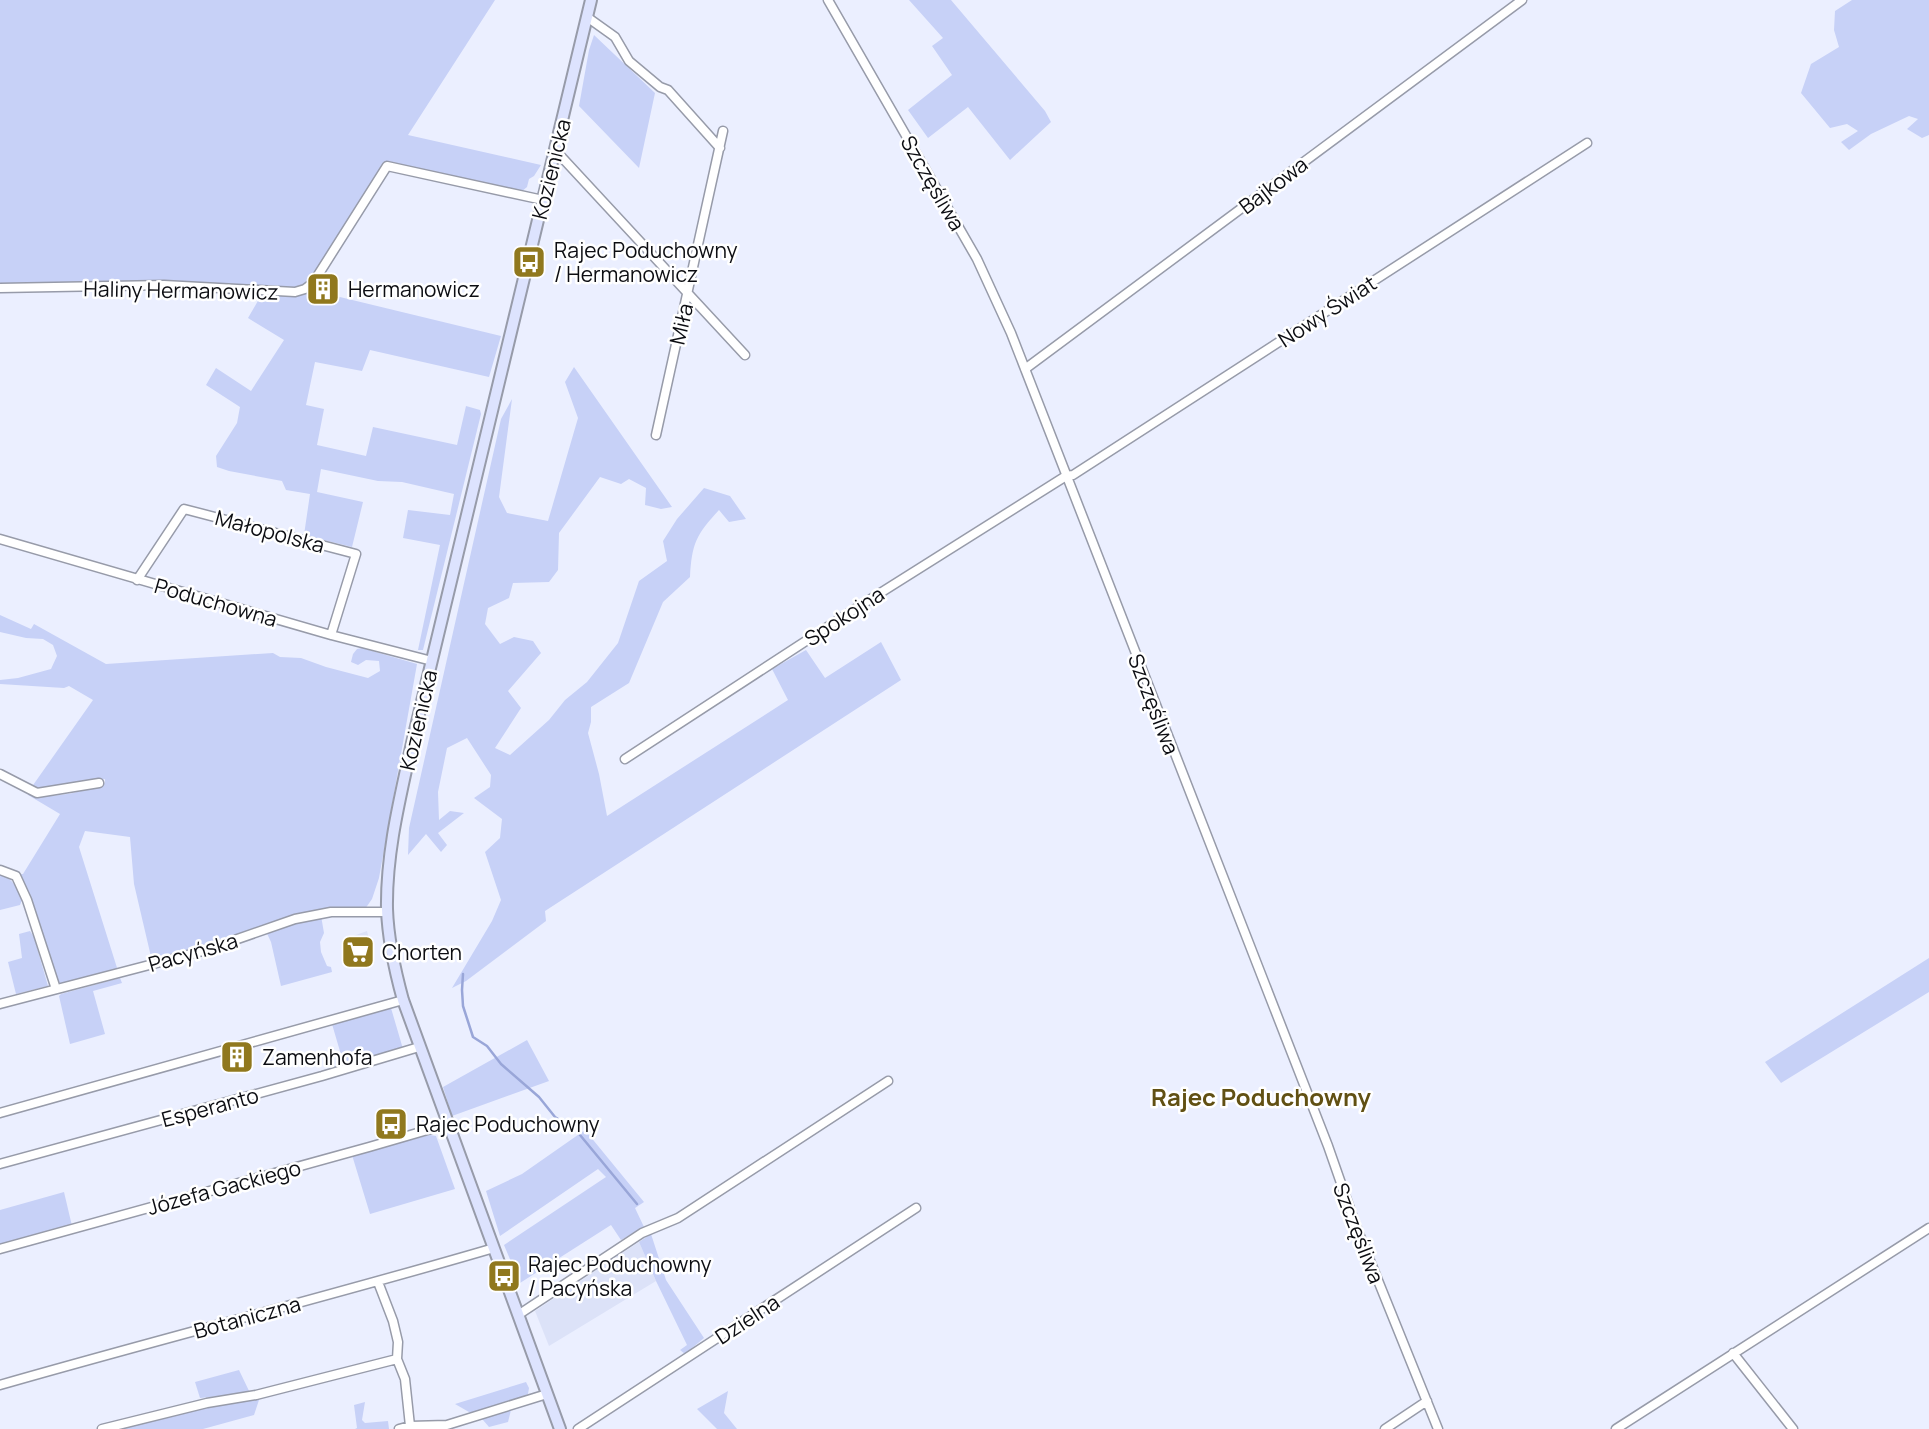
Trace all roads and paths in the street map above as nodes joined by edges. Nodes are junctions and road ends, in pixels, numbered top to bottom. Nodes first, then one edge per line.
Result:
1 (592, 0) edge
2 (828, 0) edge
3 (1522, 0) edge
4 (587, 17) junction
5 (723, 131) dead end
6 (1587, 143) dead end
7 (720, 148) junction
8 (556, 151) junction
9 (543, 200) junction
10 (0, 288) edge
11 (688, 295) junction
12 (745, 355) dead end
13 (1025, 369) junction
14 (656, 435) dead end
15 (1066, 476) junction
16 (0, 539) edge
17 (137, 580) junction
18 (331, 635) junction
19 (432, 661) junction
20 (625, 759) dead end
21 (0, 774) edge
22 (99, 783) dead end
23 (0, 870) edge
24 (387, 912) junction
25 (56, 989) junction
26 (403, 1000) junction
27 (0, 1004) edge
28 (419, 1047) junction
29 (888, 1081) dead end
30 (0, 1113) edge
31 (447, 1121) junction
32 (0, 1164) edge
33 (916, 1208) dead end
34 (1929, 1228) edge
35 (494, 1248) junction
36 (0, 1249) edge
37 (378, 1282) junction
38 (518, 1315) junction
39 (1734, 1353) junction
40 (397, 1359) junction
41 (0, 1385) edge
42 (547, 1394) junction
43 (1427, 1401) junction
44 (410, 1426) junction
45 (102, 1429) edge
46 (399, 1429) edge
47 (560, 1429) edge
48 (578, 1429) edge
49 (1385, 1429) edge
50 (1438, 1429) edge
51 (1617, 1429) edge
52 (1793, 1429) edge

1 - 4 main road, Kozienicka
2 - 13 street, Szczęśliwa
3 - 13 street, Bajkowa
4 - 7 street
4 - 8 main road, Kozienicka
5 - 7 street, Miła
6 - 15 street, Nowy Świat
7 - 11 street, Miła
8 - 9 main road, Kozienicka
8 - 11 street
9 - 10 street, Haliny Hermanowicz
9 - 19 main road, Kozienicka
11 - 12 street
11 - 14 street, Miła
13 - 15 street, Szczęśliwa
15 - 20 street, Spokojna
15 - 43 street, Szczęśliwa
16 - 17 street, Poduchowna
17 - 18 street, Poduchowna
17 - 18 street, Małopolska
18 - 19 street, Poduchowna
19 - 24 main road, Kozienicka
21 - 22 street
23 - 25 street
24 - 25 street, Pacyńska
24 - 26 main road, Kozienicka
25 - 27 street, Pacyńska
26 - 28 main road, Kozienicka
26 - 30 street
28 - 31 main road, Kozienicka
28 - 32 street, Esperanto
29 - 38 street
31 - 35 main road, Kozienicka
31 - 36 street, Józefa Gackiego
33 - 48 street, Dzielna
34 - 39 street
35 - 37 street, Botaniczna
35 - 38 main road, Kozienicka
37 - 40 street
37 - 41 street, Botaniczna
38 - 42 main road, Kozienicka
39 - 51 street
39 - 52 street
40 - 44 street
40 - 45 street
42 - 44 street
42 - 47 main road, Kozienicka
43 - 49 street
43 - 50 street, Szczęśliwa
44 - 46 street

